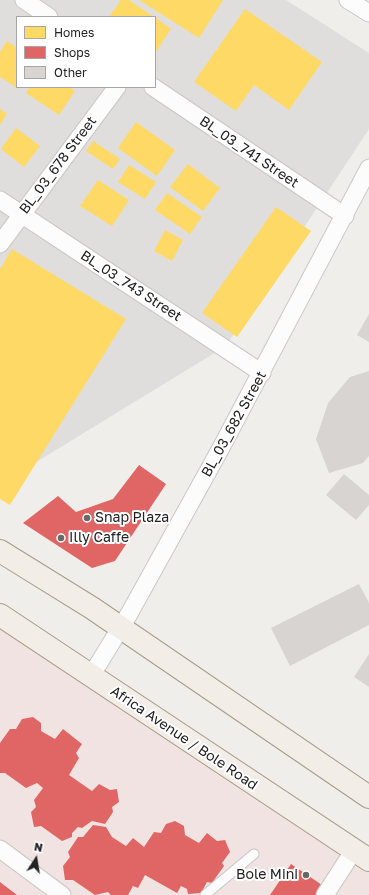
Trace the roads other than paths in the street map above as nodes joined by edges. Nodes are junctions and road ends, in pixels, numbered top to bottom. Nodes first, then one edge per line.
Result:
1 (24, 0) edge
2 (348, 0) edge
3 (369, 13) edge
4 (48, 16) edge
5 (116, 88) edge
6 (154, 88) edge
7 (369, 168) edge
8 (0, 200) edge
9 (21, 214) junction
10 (345, 216) junction
11 (0, 244) edge
12 (262, 373) junction
13 (0, 552) edge
14 (0, 615) edge
15 (121, 628) junction
16 (91, 676) junction
17 (369, 796) edge
18 (0, 849) edge
19 (254, 854) dead end
20 (361, 855) edge
21 (62, 895) edge
22 (205, 895) edge
23 (325, 895) edge

1 - 4 street
2 - 3 street
5 - 9 street, BL_03_678 Street
6 - 10 street, BL_03_741 Street
7 - 10 street, BL_03_682 Street
8 - 9 street, BL_03_743 Street
9 - 11 street, BL_03_678 Street
9 - 12 street, BL_03_743 Street
10 - 12 street, BL_03_682 Street
12 - 15 street, BL_03_682 Street
13 - 15 main road
14 - 16 main road, Africa Avenue / Bole Road
15 - 16 street, BL_03_682 Street
15 - 17 main road
16 - 20 main road, Africa Avenue / Bole Road
18 - 21 street
19 - 22 lane
20 - 23 street

